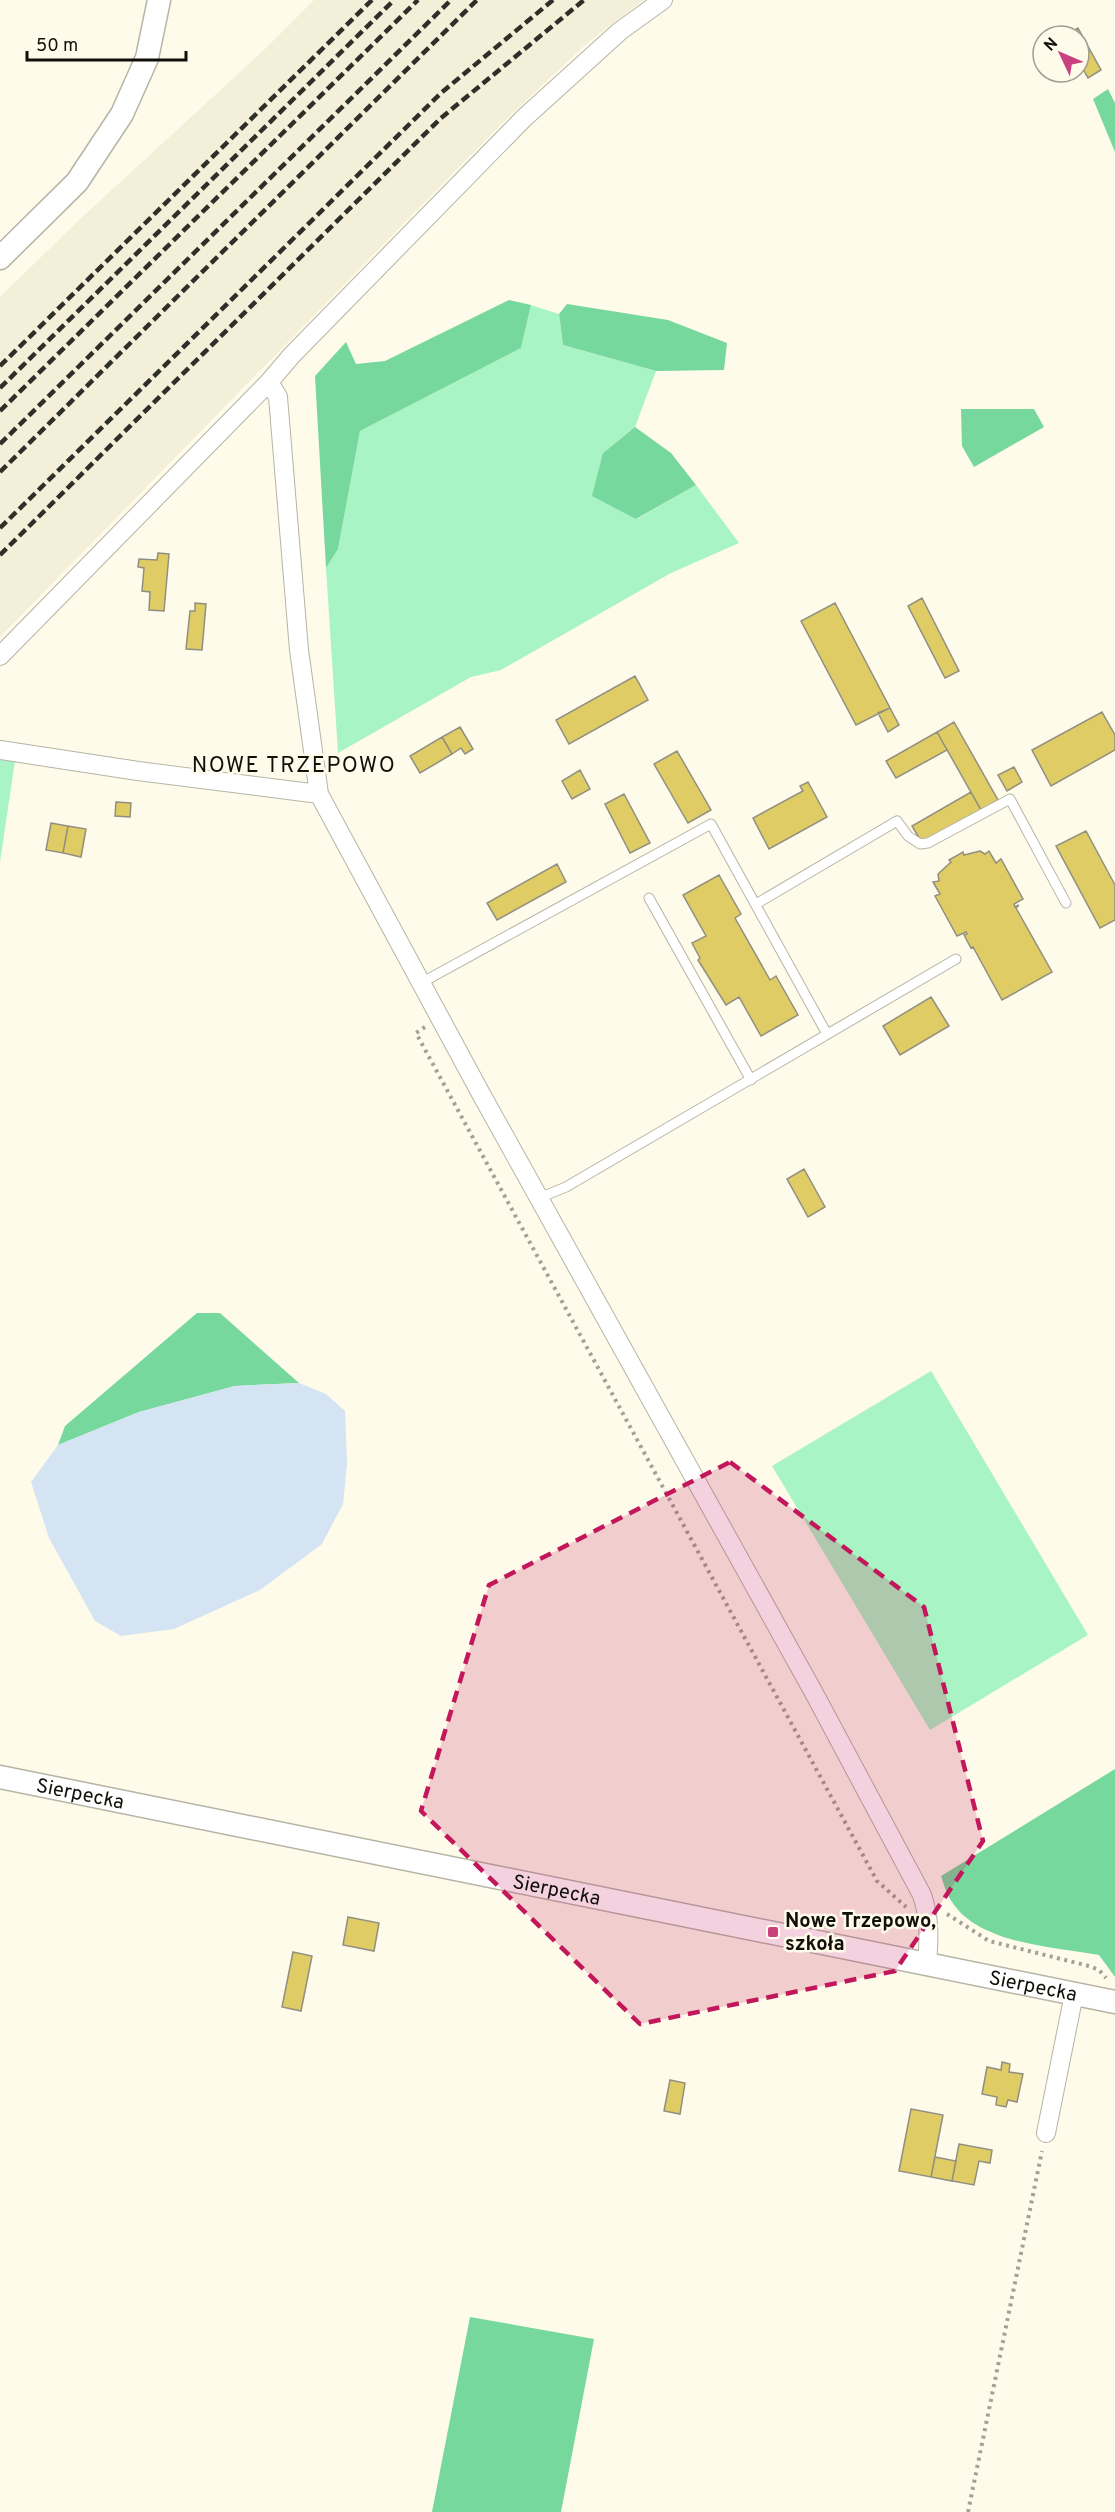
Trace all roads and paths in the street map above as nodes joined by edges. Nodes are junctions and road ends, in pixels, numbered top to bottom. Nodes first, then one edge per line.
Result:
1 (159, 0) edge
2 (663, 0) edge
3 (0, 258) edge
4 (269, 382) junction
5 (0, 656) edge
6 (0, 750) edge
7 (319, 794) junction
8 (648, 898) dead end
9 (1066, 903) dead end
10 (756, 904) junction
11 (956, 959) dead end
12 (421, 983) junction
13 (440, 1019) junction
14 (827, 1034) junction
15 (750, 1080) junction
16 (539, 1198) junction
17 (0, 1777) edge
18 (894, 1897) dead end
19 (939, 1913) dead end
20 (927, 1963) junction
21 (1074, 1994) junction
22 (1111, 1995) edge
23 (1046, 2133) joint
24 (968, 2512) edge

1 - 3 street
2 - 4 street
4 - 5 street
4 - 7 street
6 - 7 street
7 - 12 street
8 - 15 lane
9 - 10 lane
10 - 12 lane
10 - 14 lane
11 - 14 lane
12 - 13 street
13 - 16 street
13 - 18 path
14 - 15 lane
15 - 16 lane
16 - 20 street
17 - 20 street, Sierpecka
19 - 22 path
20 - 21 street, Sierpecka
21 - 22 street, Sierpecka
21 - 23 street
23 - 24 path

